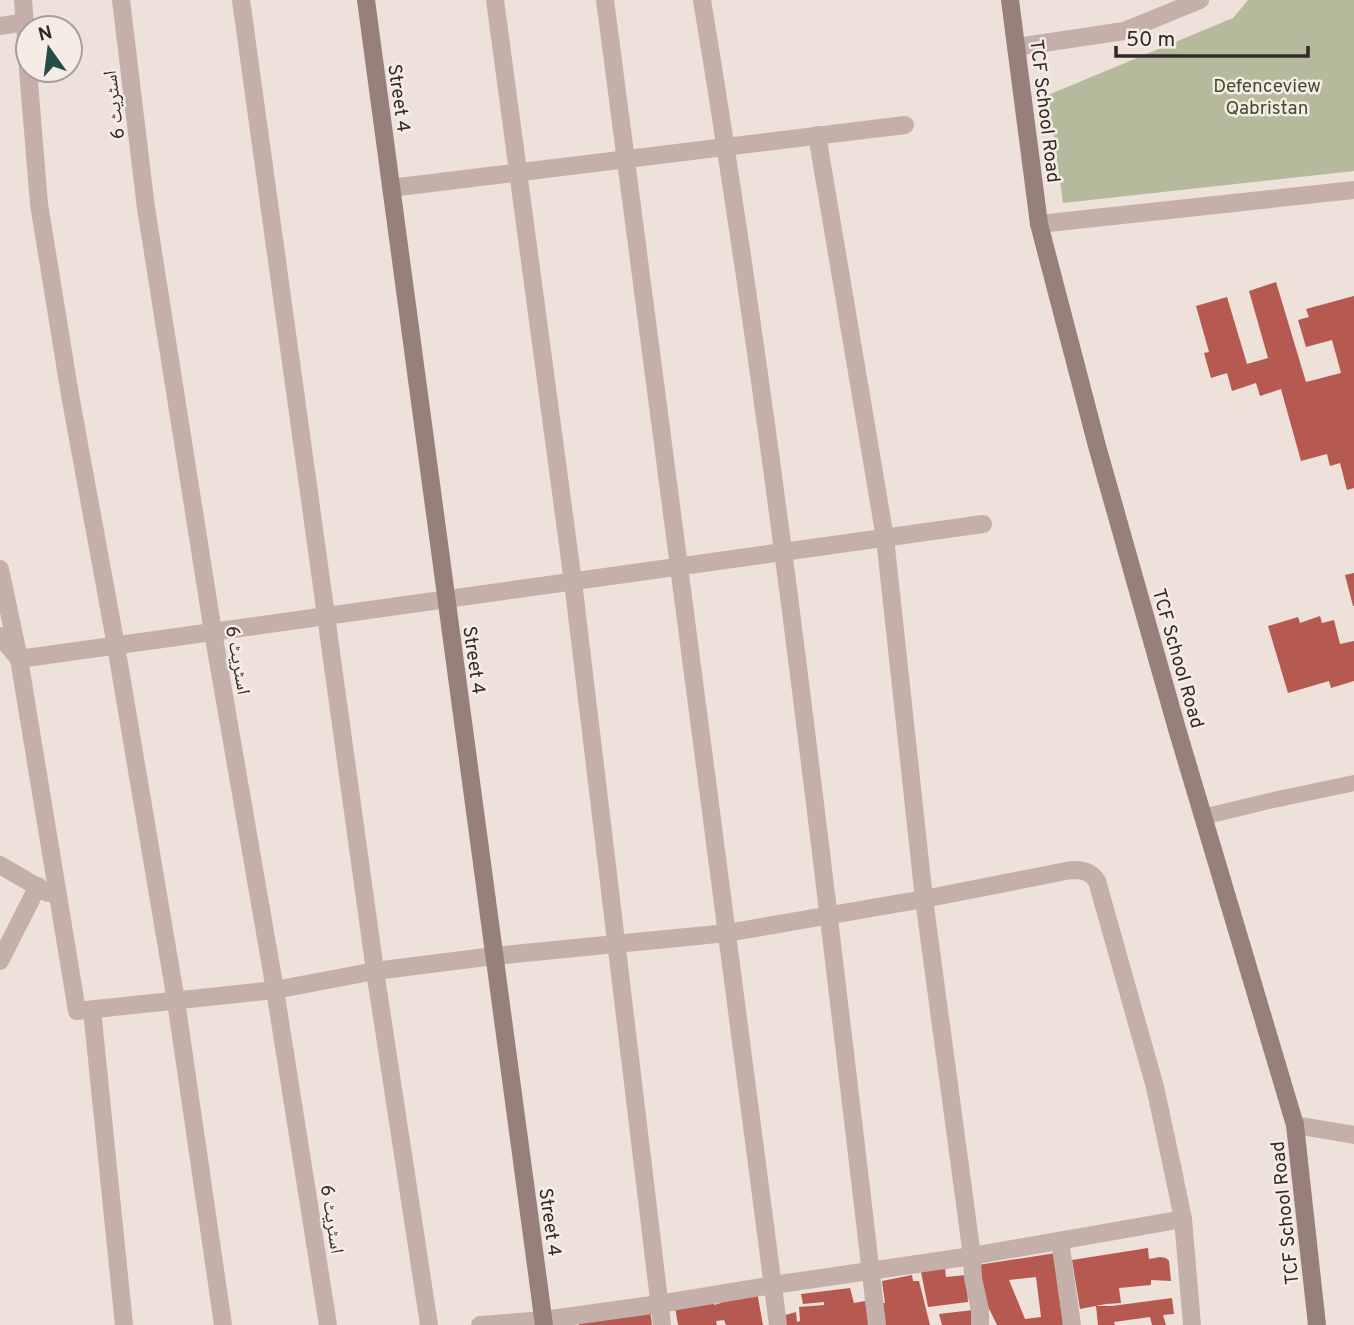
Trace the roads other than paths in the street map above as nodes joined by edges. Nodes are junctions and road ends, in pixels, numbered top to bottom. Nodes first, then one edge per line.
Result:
1 (121, 0) edge
2 (241, 0) edge
3 (366, 0) edge
4 (495, 0) edge
5 (606, 0) edge
6 (702, 0) edge
7 (1010, 0) edge
8 (1200, 0) edge
9 (1016, 47) junction
10 (29, 84) edge
11 (905, 125) dead end
12 (817, 135) junction
13 (727, 147) junction
14 (625, 159) junction
15 (517, 173) junction
16 (391, 188) junction
17 (1354, 190) edge
18 (1039, 224) junction
19 (983, 524) dead end
20 (885, 538) junction
21 (783, 552) junction
22 (679, 567) junction
23 (0, 569) edge
24 (573, 582) junction
25 (446, 599) junction
26 (327, 616) junction
27 (213, 632) junction
28 (0, 636) edge
29 (116, 646) junction
30 (19, 659) junction
31 (1354, 783) edge
32 (1203, 817) junction
33 (0, 865) edge
34 (38, 886) junction
35 (924, 899) junction
36 (59, 901) junction
37 (830, 915) junction
38 (727, 933) junction
39 (616, 944) junction
40 (494, 956) junction
41 (0, 961) edge
42 (375, 971) junction
43 (275, 990) junction
44 (176, 1001) junction
45 (92, 1010) junction
46 (1295, 1125) junction
47 (1354, 1135) edge
48 (1183, 1219) junction
49 (1060, 1241) junction
50 (972, 1256) junction
51 (871, 1271) junction
52 (773, 1285) junction
53 (659, 1304) junction
54 (544, 1322) edge
55 (124, 1325) edge
56 (223, 1325) edge
57 (328, 1325) edge
58 (429, 1325) edge
59 (480, 1325) edge
60 (662, 1325) edge
61 (778, 1325) edge
62 (877, 1325) edge
63 (980, 1325) edge
64 (1072, 1325) edge
65 (1192, 1325) edge
66 (1317, 1325) edge

1 - 27 street, اسٹریٹ 6
2 - 26 street
3 - 16 street, Street 4
4 - 15 street
5 - 14 street
6 - 13 street
7 - 9 street, TCF School Road
8 - 9 street
9 - 18 street, TCF School Road
10 - 29 street
11 - 12 street
12 - 13 street
12 - 20 street
13 - 14 street
13 - 21 street
14 - 15 street
14 - 22 street
15 - 16 street
15 - 24 street
16 - 25 street, Street 4
17 - 18 street
18 - 32 street, TCF School Road
19 - 20 street
20 - 21 street
20 - 35 street
21 - 22 street
21 - 37 street
22 - 24 street
22 - 38 street
23 - 30 street
24 - 25 street
24 - 39 street
25 - 26 street
25 - 40 street, Street 4
26 - 27 street
26 - 42 street
27 - 29 street
27 - 43 street, اسٹریٹ 6
28 - 30 street
29 - 30 street
29 - 44 street
30 - 36 street
31 - 32 lane
32 - 46 street, TCF School Road
33 - 34 street
34 - 36 street
34 - 41 street
35 - 37 street
35 - 48 street
35 - 50 street
36 - 45 street
37 - 38 street
37 - 51 street
38 - 39 street
38 - 52 street
39 - 40 street
39 - 53 street
40 - 42 street
40 - 54 street, Street 4
42 - 43 street
42 - 58 street
43 - 44 street
43 - 57 street, اسٹریٹ 6
44 - 45 street
44 - 56 street
45 - 55 street
46 - 47 street
46 - 66 street, TCF School Road
48 - 49 street
48 - 65 street
49 - 50 street
49 - 64 street
50 - 51 street
50 - 63 street
51 - 52 street
51 - 62 street
52 - 53 street
52 - 61 street
53 - 54 street
53 - 60 street
54 - 59 street

